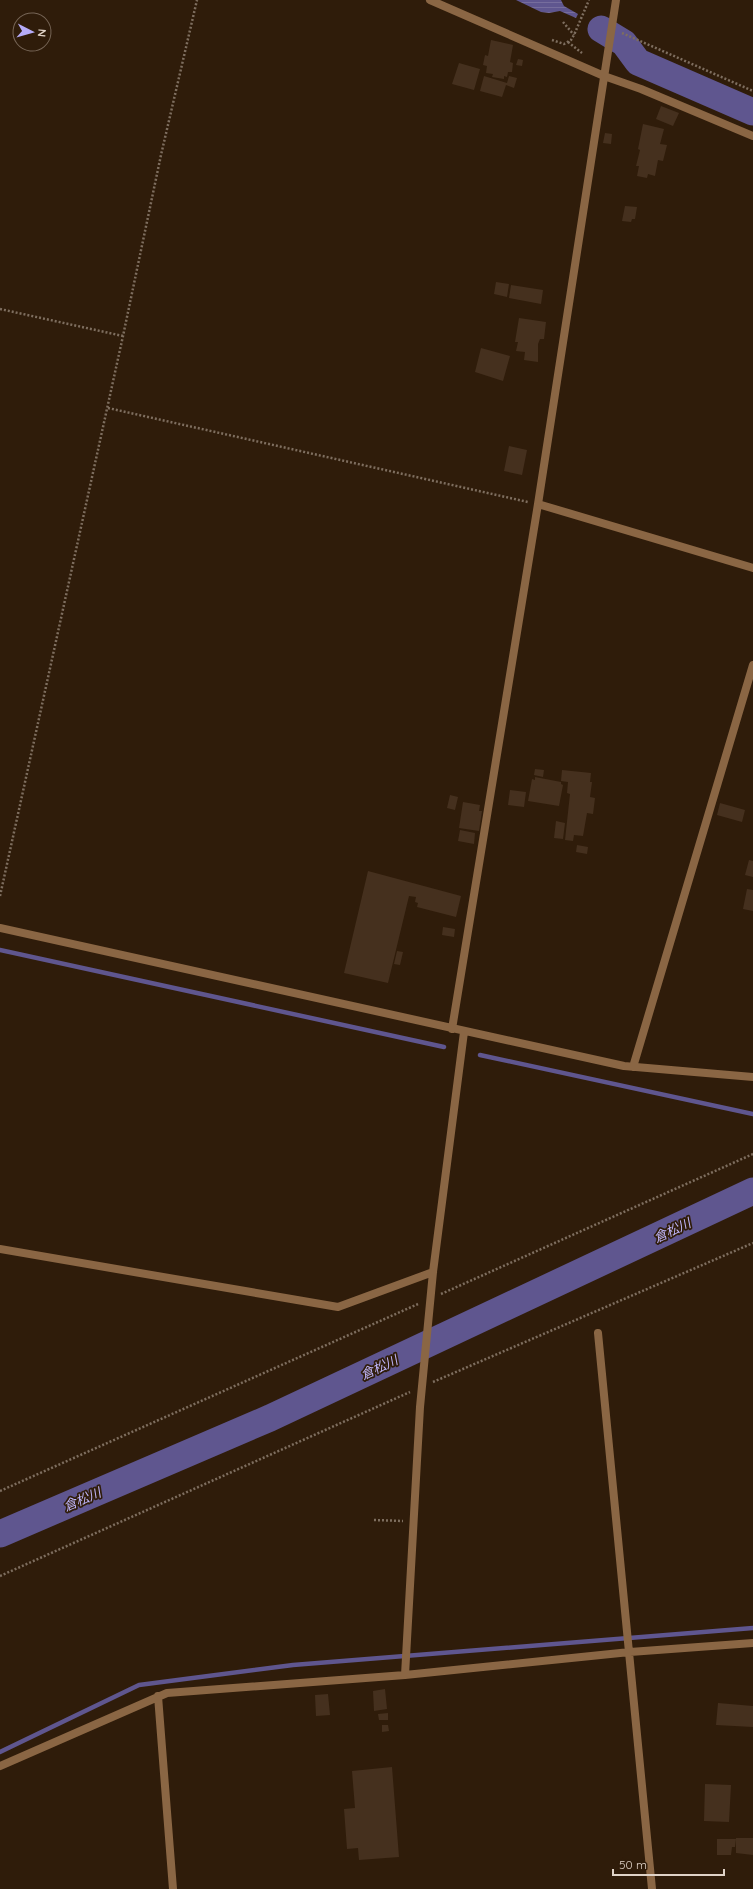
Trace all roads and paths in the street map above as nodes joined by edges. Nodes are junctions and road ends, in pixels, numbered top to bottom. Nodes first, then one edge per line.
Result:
1 (197, 0) edge
2 (430, 0) edge
3 (589, 0) edge
4 (616, 0) edge
5 (564, 22) dead end
6 (612, 28) junction
7 (574, 35) junction
8 (550, 38) dead end
9 (604, 73) junction
10 (753, 91) edge
11 (753, 136) edge
12 (0, 309) edge
13 (123, 336) junction
14 (108, 408) junction
15 (538, 504) junction
16 (753, 568) edge
17 (753, 665) edge
18 (0, 896) edge
19 (0, 928) edge
20 (452, 1029) junction
21 (464, 1032) junction
22 (633, 1067) junction
23 (753, 1077) edge
24 (753, 1154) edge
25 (753, 1243) edge
26 (0, 1249) edge
27 (432, 1272) junction
28 (430, 1299) junction
29 (598, 1333) dead end
30 (422, 1387) junction
31 (0, 1491) edge
32 (374, 1520) dead end
33 (394, 1521) dead end
34 (0, 1576) edge
35 (753, 1642) edge
36 (630, 1652) junction
37 (405, 1675) junction
38 (158, 1696) junction
39 (0, 1766) edge
40 (173, 1889) edge
41 (652, 1889) edge

1 - 13 path
2 - 9 street
3 - 7 path
4 - 6 street
5 - 7 path
6 - 9 street
6 - 10 path
7 - 8 path
9 - 11 street
9 - 15 street
12 - 13 path
13 - 14 path
14 - 15 path
14 - 18 path
15 - 16 street
15 - 20 street
17 - 22 street
19 - 20 street
20 - 21 street
21 - 22 street
21 - 27 street
22 - 23 street
24 - 28 path
25 - 30 path
26 - 27 street
27 - 28 street
28 - 30 street
28 - 31 path
29 - 36 street
30 - 34 path
30 - 37 street
32 - 33 path
35 - 36 street
36 - 37 street
36 - 41 street
37 - 38 street
38 - 39 street
38 - 40 street

